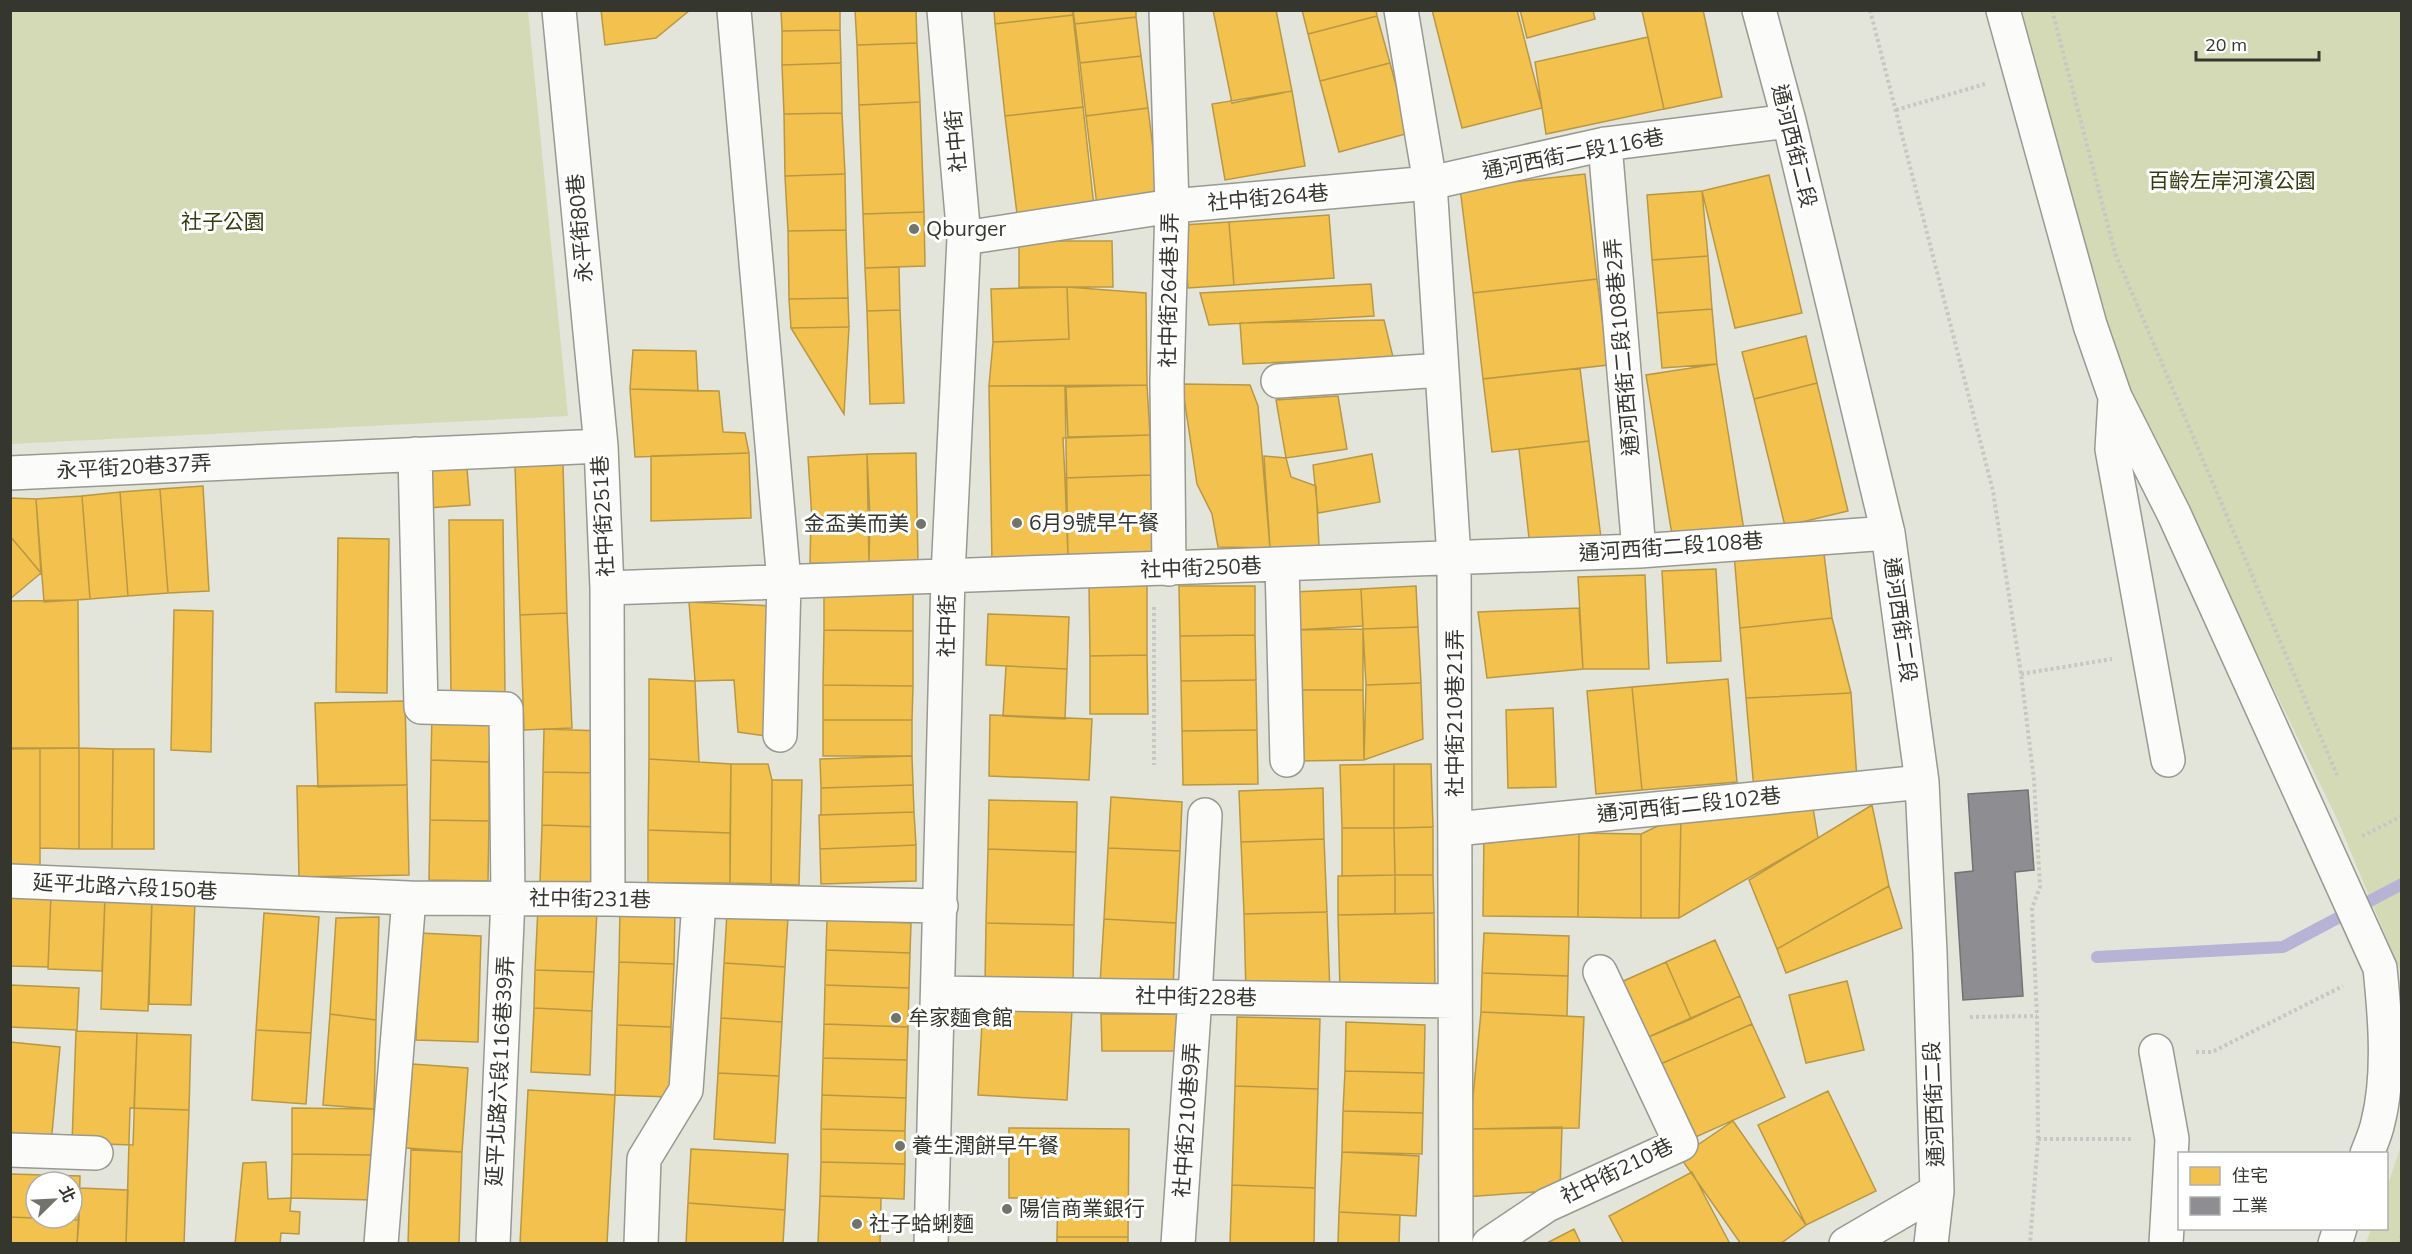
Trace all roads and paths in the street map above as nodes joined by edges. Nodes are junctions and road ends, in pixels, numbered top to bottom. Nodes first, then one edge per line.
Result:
1 (559, 10) edge
2 (734, 10) edge
3 (944, 10) edge
4 (1166, 10) edge
5 (1401, 10) edge
6 (1759, 10) edge
7 (1870, 10) edge
8 (2003, 10) edge
9 (2052, 10) edge
10 (2021, 73) junction
11 (1896, 110) junction
12 (1789, 121) junction
13 (1605, 144) junction
14 (1430, 183) junction
15 (1172, 206) junction
16 (964, 238) junction
17 (1442, 370) junction
18 (1278, 381) dead end
19 (2115, 397) junction
20 (601, 446) junction
21 (415, 454) junction
22 (256, 462) joint
23 (10, 473) edge
24 (1888, 532) junction
25 (1639, 551) junction
26 (1454, 558) junction
27 (1282, 565) junction
28 (1161, 569) junction
29 (948, 576) junction
30 (784, 582) junction
31 (607, 588) junction
32 (2149, 654) junction
33 (2021, 674) junction
34 (780, 735) dead end
35 (1287, 760) dead end
36 (2168, 760) dead end
37 (1154, 765) dead end
38 (2340, 780) dead end
39 (1922, 782) junction
40 (1205, 815) dead end
41 (2402, 816) edge
42 (2358, 824) dead end
43 (1456, 829) junction
44 (2363, 835) junction
45 (2329, 853) junction
46 (10, 881) edge
47 (239, 892) joint
48 (409, 898) junction
49 (508, 898) junction
50 (608, 899) junction
51 (699, 901) junction
52 (941, 906) junction
53 (2380, 968) junction
54 (1600, 972) dead end
55 (939, 993) junction
56 (1195, 997) junction
57 (1454, 1001) junction
58 (2037, 1016) junction
59 (1969, 1017) dead end
60 (2156, 1051) joint
61 (2172, 1138) junction
62 (2038, 1139) junction
63 (10, 1150) edge
64 (2368, 1152) edge
65 (96, 1154) dead end
66 (1937, 1191) junction
67 (2402, 1234) edge
68 (381, 1244) edge
69 (492, 1244) edge
70 (641, 1244) edge
71 (931, 1244) edge
72 (1178, 1244) edge
73 (1456, 1244) edge
74 (1489, 1244) edge
75 (1846, 1244) edge
76 (1930, 1244) edge
77 (2030, 1244) edge
78 (2166, 1244) edge
79 (2399, 1244) edge

1 - 20 street, 永平街80巷
2 - 30 street
3 - 16 street, 社中街
4 - 15 street, 社中街264巷1弄
5 - 14 street, 社中街210巷21弄
6 - 12 street, 通河西街二段
7 - 11 path
8 - 10 street
9 - 38 path
10 - 11 path
10 - 19 street
11 - 33 path
12 - 13 street, 通河西街二段116巷
12 - 24 street, 通河西街二段
13 - 14 street, 通河西街二段116巷
13 - 25 street, 通河西街二段108巷2弄
14 - 15 street, 社中街264巷
14 - 17 street, 社中街210巷21弄
15 - 16 street, 社中街264巷
15 - 28 street, 社中街264巷1弄
16 - 29 street, 社中街
17 - 18 street
17 - 26 street, 社中街210巷21弄
19 - 32 street
19 - 45 street
20 - 21 street, 社中街251巷
20 - 31 street, 社中街251巷
21 - 22 street, 社中街251巷
21 - 49 street, 延平北路六段116巷39弄
22 - 23 street, 永平街20巷37弄
24 - 25 street, 通河西街二段108巷
24 - 39 street, 通河西街二段
25 - 26 street, 通河西街二段108巷
26 - 27 street, 社中街250巷
26 - 43 street, 社中街210巷21弄
27 - 28 street, 社中街250巷
27 - 35 street
28 - 29 street, 社中街250巷
28 - 37 path
29 - 30 street, 社中街251巷
29 - 52 street, 社中街
30 - 31 street, 社中街251巷
30 - 34 street
31 - 50 street
32 - 33 path
32 - 36 street
33 - 58 path
39 - 43 street, 通河西街二段102巷
39 - 66 street, 通河西街二段
40 - 56 street, 社中街210巷9弄
41 - 44 path
42 - 44 path
43 - 57 street, 社中街210巷21弄
44 - 45 path
45 - 53 street
46 - 47 street, 延平北路六段150巷
47 - 48 street, 社中街231巷
48 - 49 street, 社中街231巷
48 - 68 street
49 - 50 street, 社中街231巷
49 - 69 street, 延平北路六段116巷39弄
50 - 51 street, 社中街231巷
51 - 52 street, 社中街231巷
51 - 70 street
52 - 55 street, 社中街
53 - 60 path
53 - 64 street
54 - 74 street, 社中街210巷
55 - 56 street, 社中街228巷
55 - 71 street, 社中街
56 - 57 street, 社中街228巷
56 - 72 street, 社中街210巷9弄
57 - 73 street, 社中街210巷21弄
58 - 59 path
58 - 62 path
60 - 61 street
61 - 62 path
61 - 78 street
62 - 77 path
63 - 65 street
66 - 75 street
66 - 76 street, 通河西街二段
67 - 79 path

